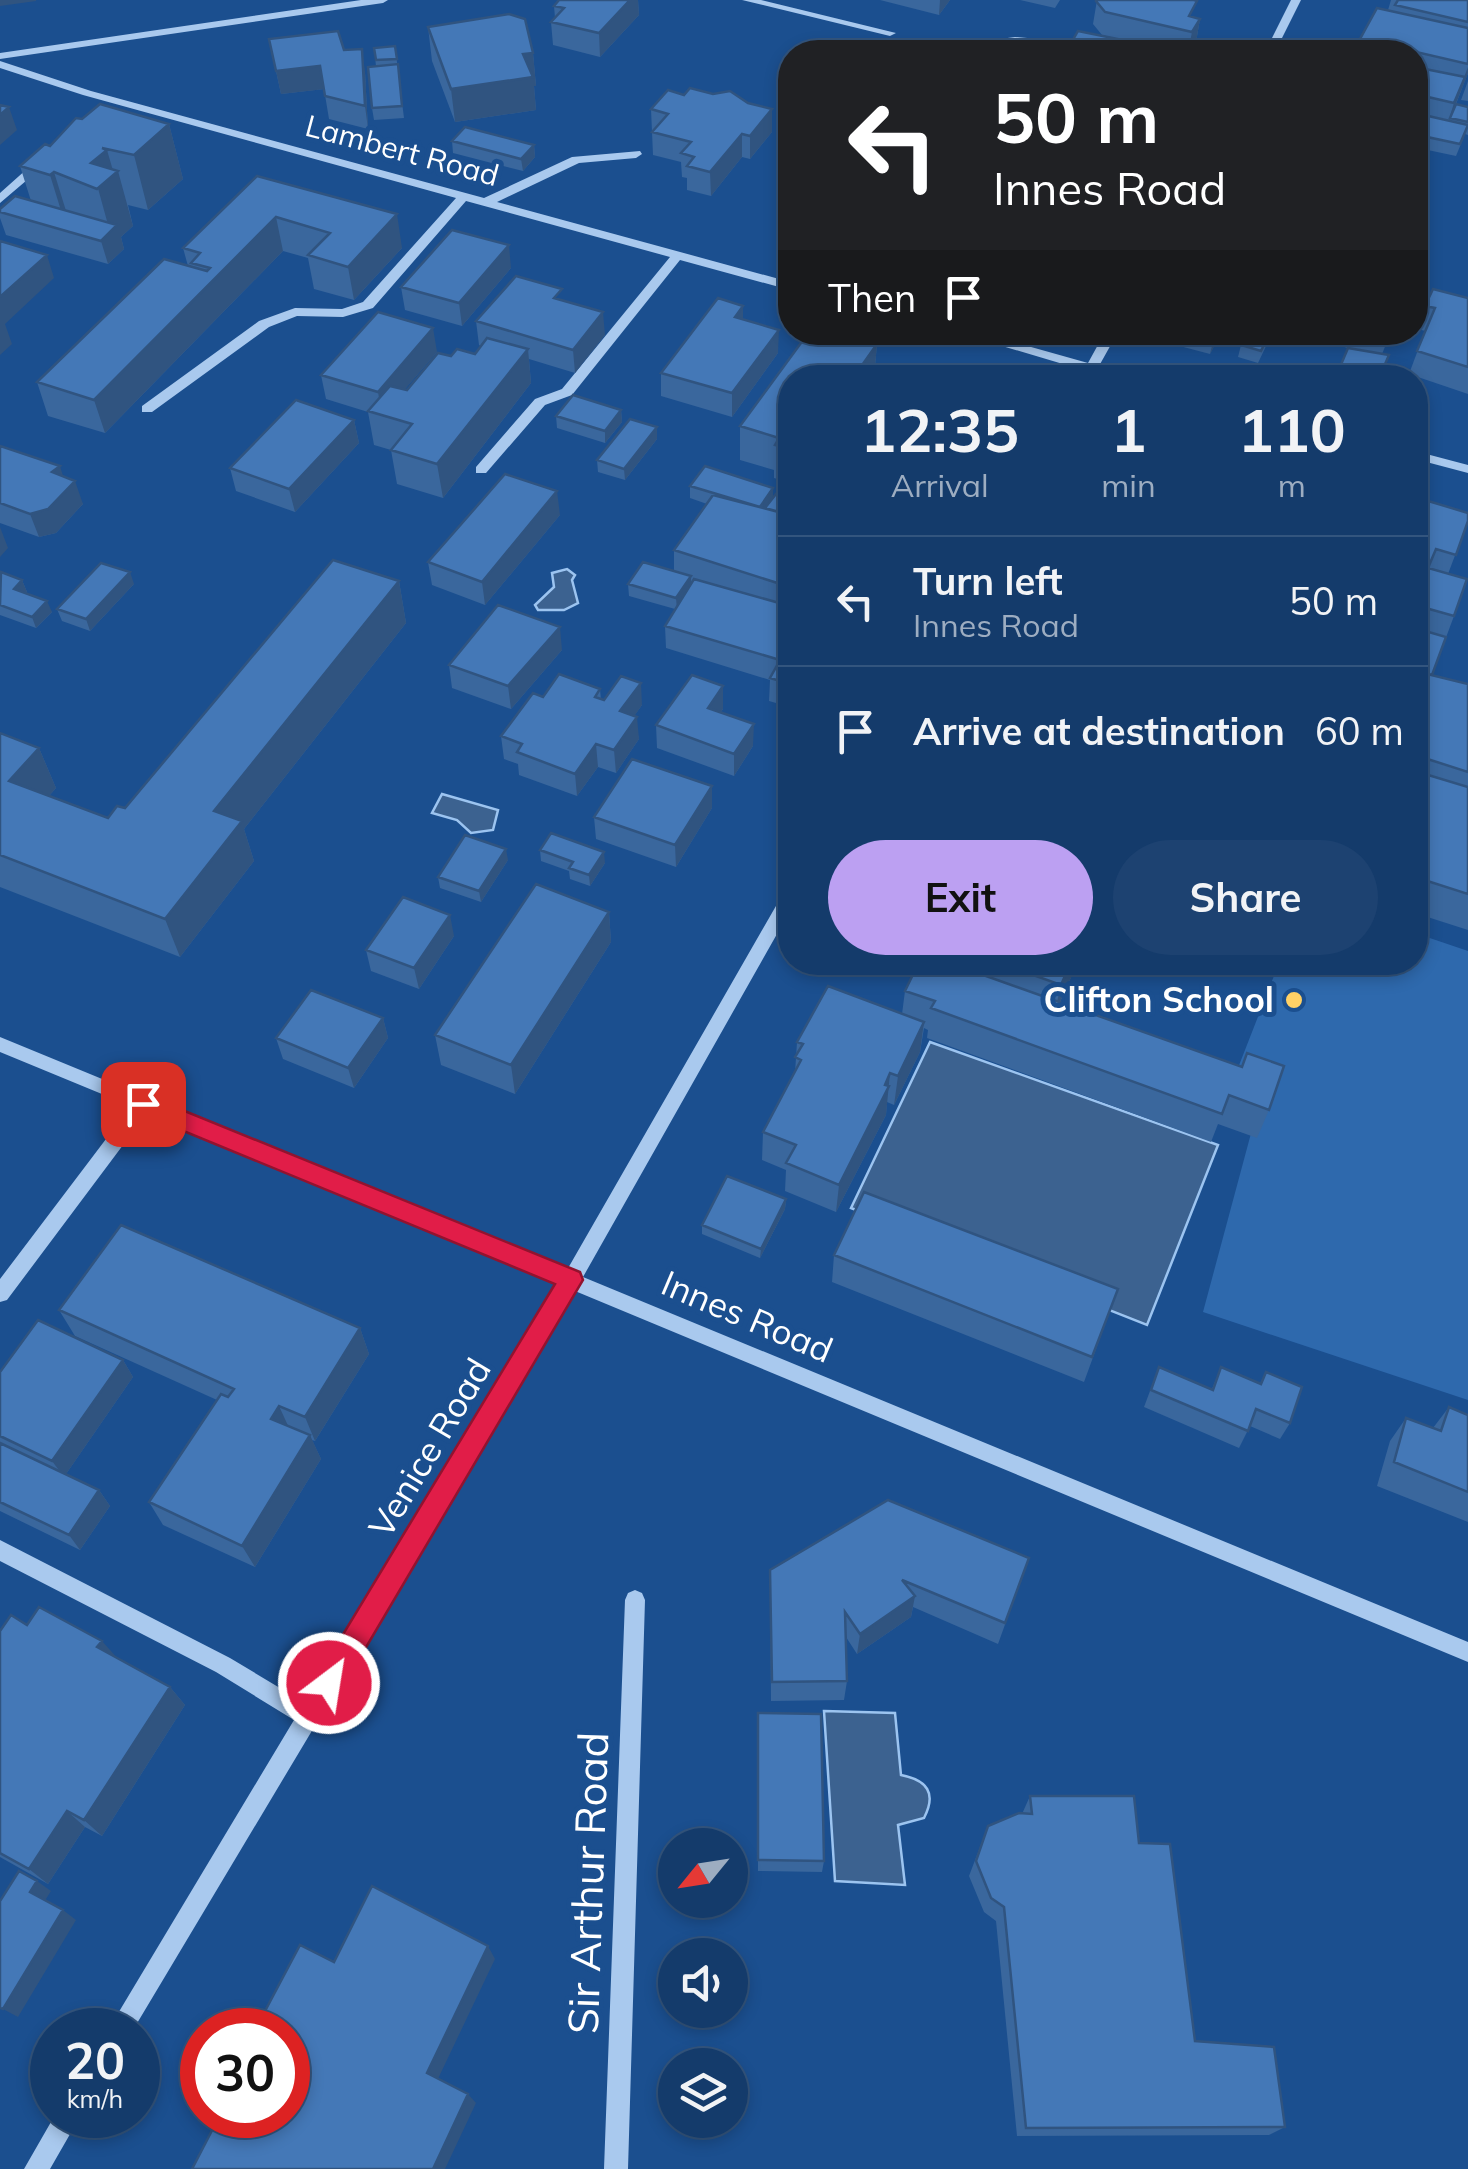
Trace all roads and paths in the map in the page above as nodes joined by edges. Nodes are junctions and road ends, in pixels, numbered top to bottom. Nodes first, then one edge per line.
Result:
1 (383, 0) edge
2 (747, 0) edge
3 (1296, 0) edge
4 (890, 33) dead end
5 (1276, 40) edge
6 (0, 56) edge
7 (0, 64) edge
8 (113, 100) junction
9 (99, 112) edge
10 (56, 149) edge
11 (636, 154) dead end
12 (464, 196) junction
13 (0, 199) edge
14 (486, 202) junction
15 (676, 256) junction
16 (778, 283) edge
17 (1002, 345) edge
18 (1064, 365) edge
19 (147, 409) dead end
20 (1428, 458) edge
21 (1468, 469) edge
22 (480, 470) dead end
23 (778, 917) edge
24 (0, 1044) edge
25 (143, 1104) junction
26 (571, 1280) junction
27 (0, 1294) edge
28 (0, 1550) edge
29 (635, 1600) dead end
30 (1468, 1652) edge
31 (309, 1717) junction
32 (133, 2008) edge
33 (55, 2138) edge
34 (36, 2169) edge
35 (616, 2169) edge

1 - 6 street
2 - 4 street
3 - 5 street
7 - 8 street, Lambert Road
8 - 9 street
8 - 12 street, Lambert Road
10 - 13 street
11 - 14 street
12 - 14 street, Lambert Road
12 - 19 street
14 - 15 street, Lambert Road
15 - 16 street, Lambert Road
15 - 22 street
17 - 18 street
20 - 21 street
23 - 26 street, Venice Road
24 - 25 street, Innes Road
25 - 26 street, Innes Road
25 - 27 street
26 - 30 street, Innes Road
26 - 31 street, Venice Road
28 - 31 street
29 - 35 street, Sir Arthur Road
31 - 32 street, Venice Road
33 - 34 street

